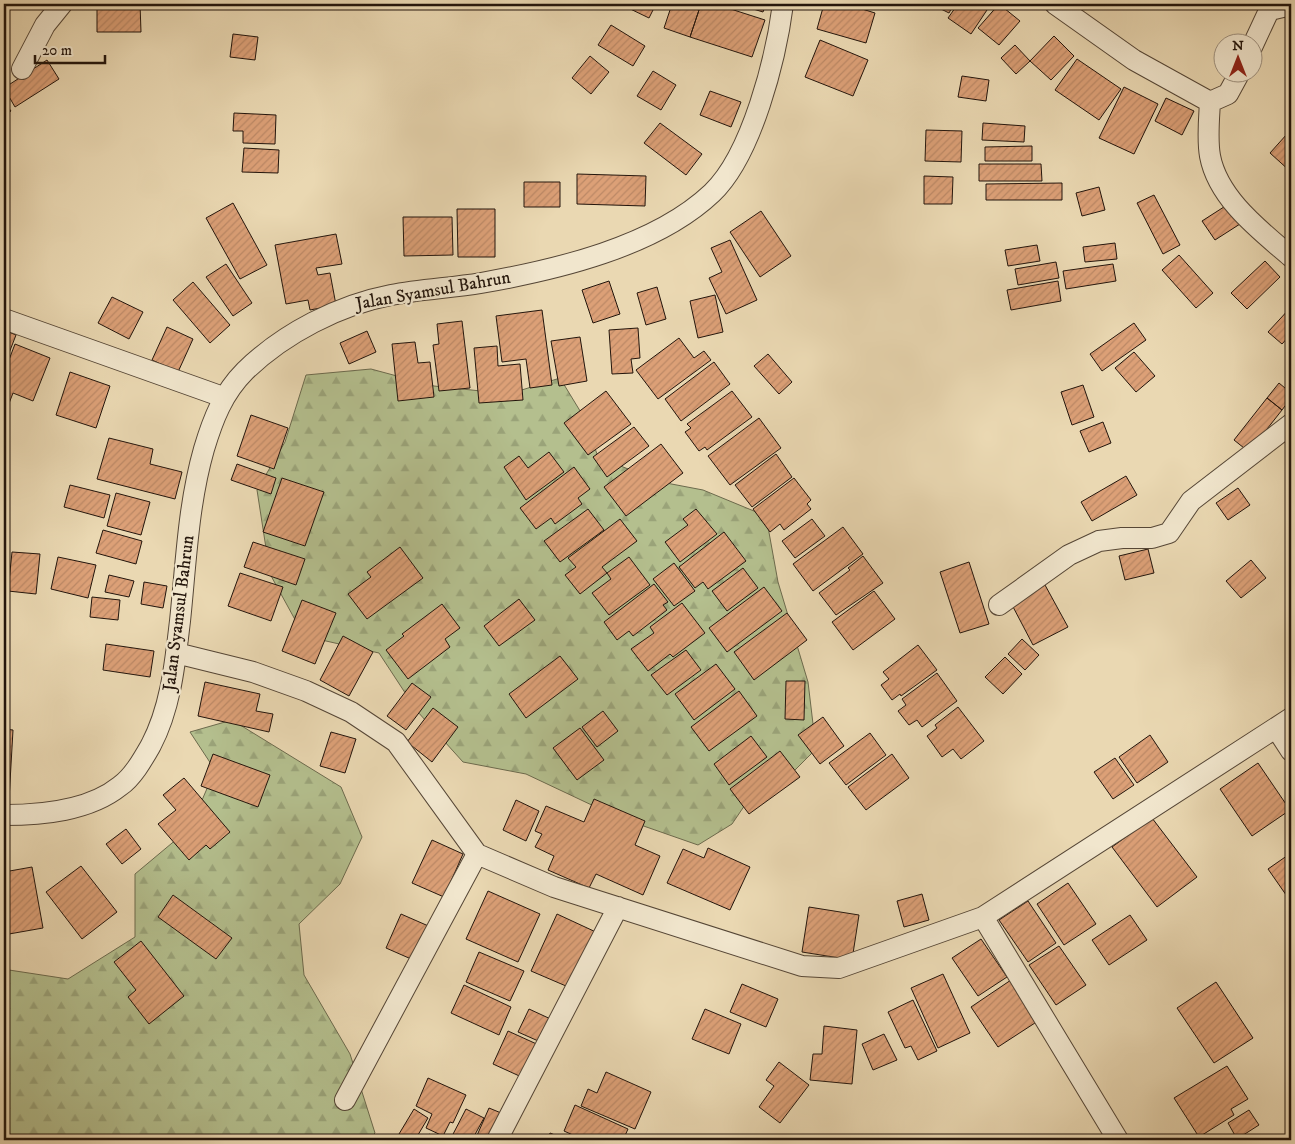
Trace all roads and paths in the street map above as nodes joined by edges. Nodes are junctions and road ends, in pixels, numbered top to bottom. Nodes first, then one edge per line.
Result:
1 (62, 4) edge
2 (783, 4) edge
3 (1055, 4) edge
4 (1291, 4) edge
5 (1271, 7) edge
6 (1259, 32) edge
7 (22, 69) dead end
8 (1235, 82) edge
9 (1210, 102) junction
10 (1291, 258) edge
11 (4, 319) edge
12 (223, 397) junction
13 (1291, 424) edge
14 (999, 605) dead end
15 (176, 653) junction
16 (1284, 724) edge
17 (1291, 751) edge
18 (4, 815) edge
19 (478, 854) junction
20 (618, 908) junction
21 (983, 917) junction
22 (345, 1100) dead end
23 (497, 1140) edge
24 (1118, 1140) edge

1 - 7 street
2 - 12 street, Jalan Syamsul Bahrun
3 - 9 street
4 - 5 street
5 - 6 street
8 - 9 street
9 - 10 street
11 - 12 street
12 - 15 street, Jalan Syamsul Bahrun
13 - 14 street
15 - 18 street, Jalan Syamsul Bahrun
15 - 19 street
16 - 17 street
16 - 21 street
19 - 20 street
19 - 22 street
20 - 21 street
20 - 23 street
21 - 24 street

